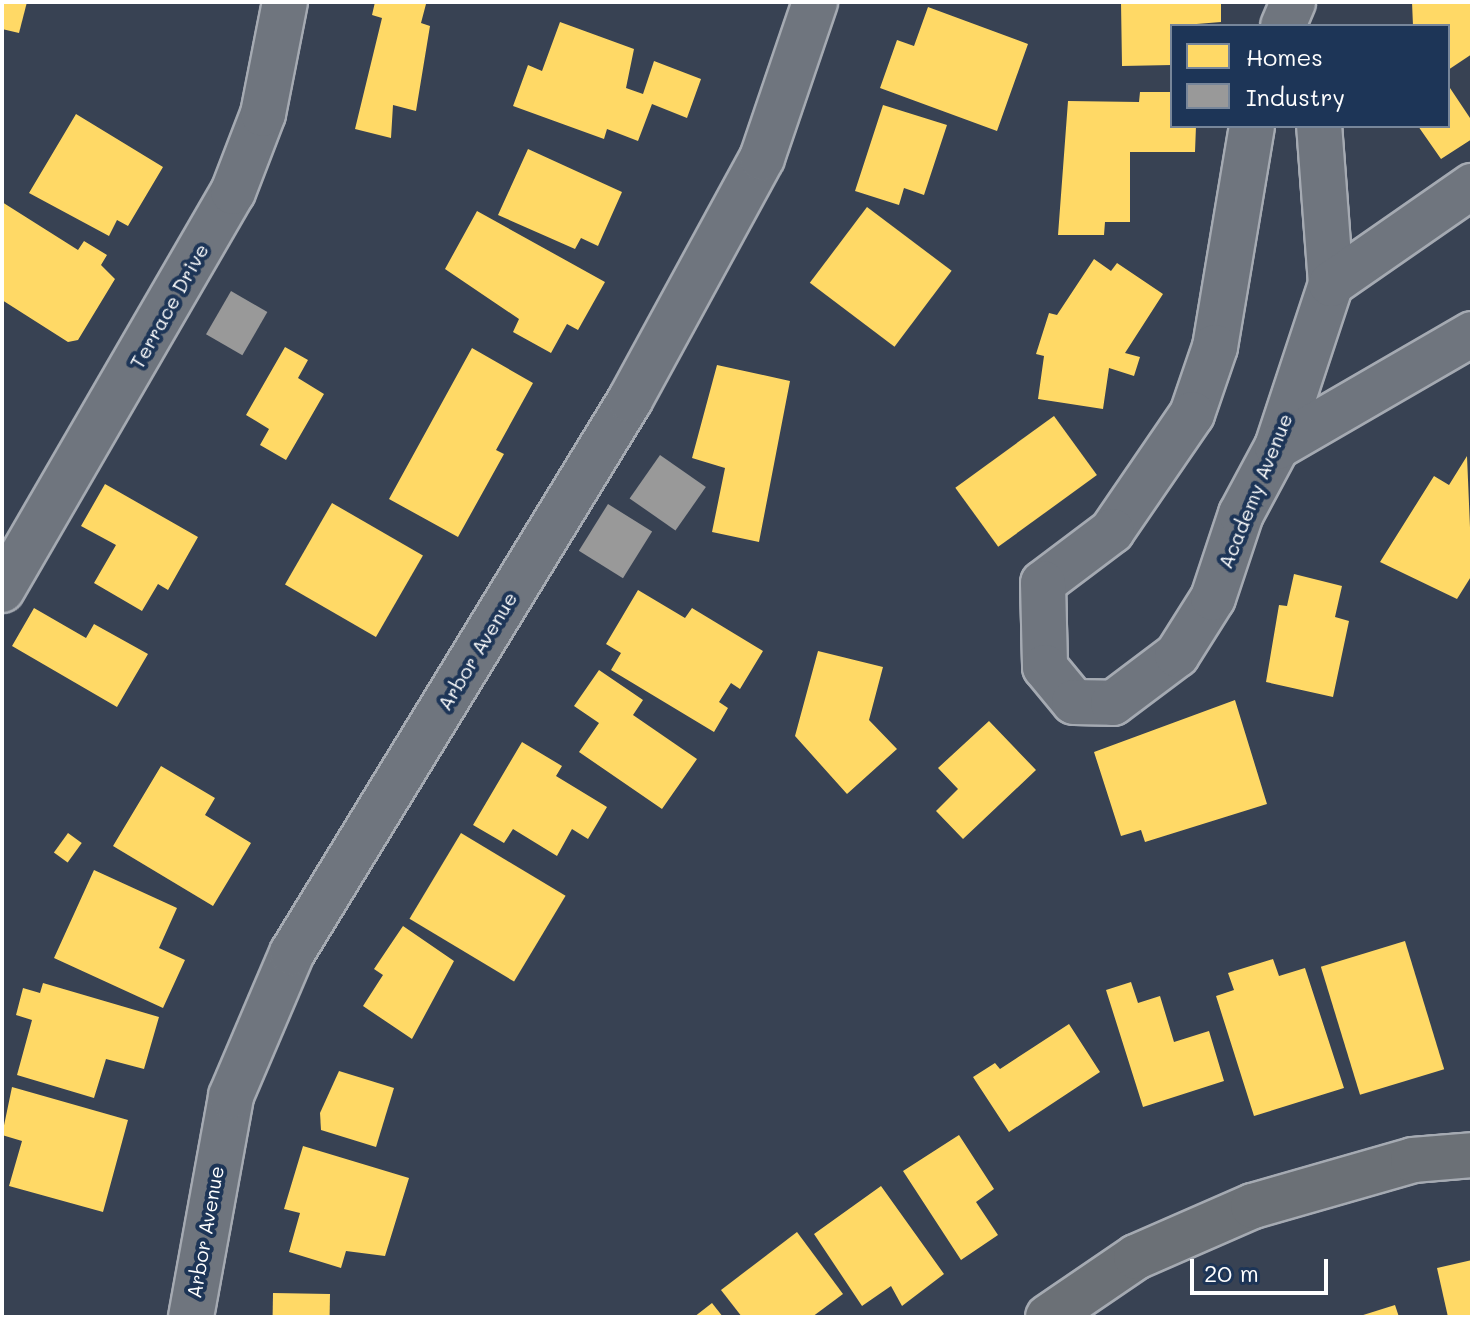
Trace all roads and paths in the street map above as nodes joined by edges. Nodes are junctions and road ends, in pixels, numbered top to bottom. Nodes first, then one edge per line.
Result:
1 (285, 2) edge
2 (815, 2) edge
3 (1293, 2) edge
4 (1309, 2) edge
5 (1284, 24) edge
6 (1311, 24) edge
7 (1252, 128) edge
8 (1319, 128) edge
9 (1472, 186) edge
10 (1331, 284) junction
11 (1472, 334) edge
12 (1277, 447) junction
13 (2, 590) edge
14 (1472, 1155) edge
15 (191, 1317) edge
16 (1048, 1317) edge

1 - 13 street, Terrace Drive
2 - 15 street, Arbor Avenue
3 - 5 street
4 - 6 street
7 - 12 street, Academy Avenue
8 - 10 street, Academy Avenue
9 - 10 street
10 - 12 street, Academy Avenue
11 - 12 street
14 - 16 main road

